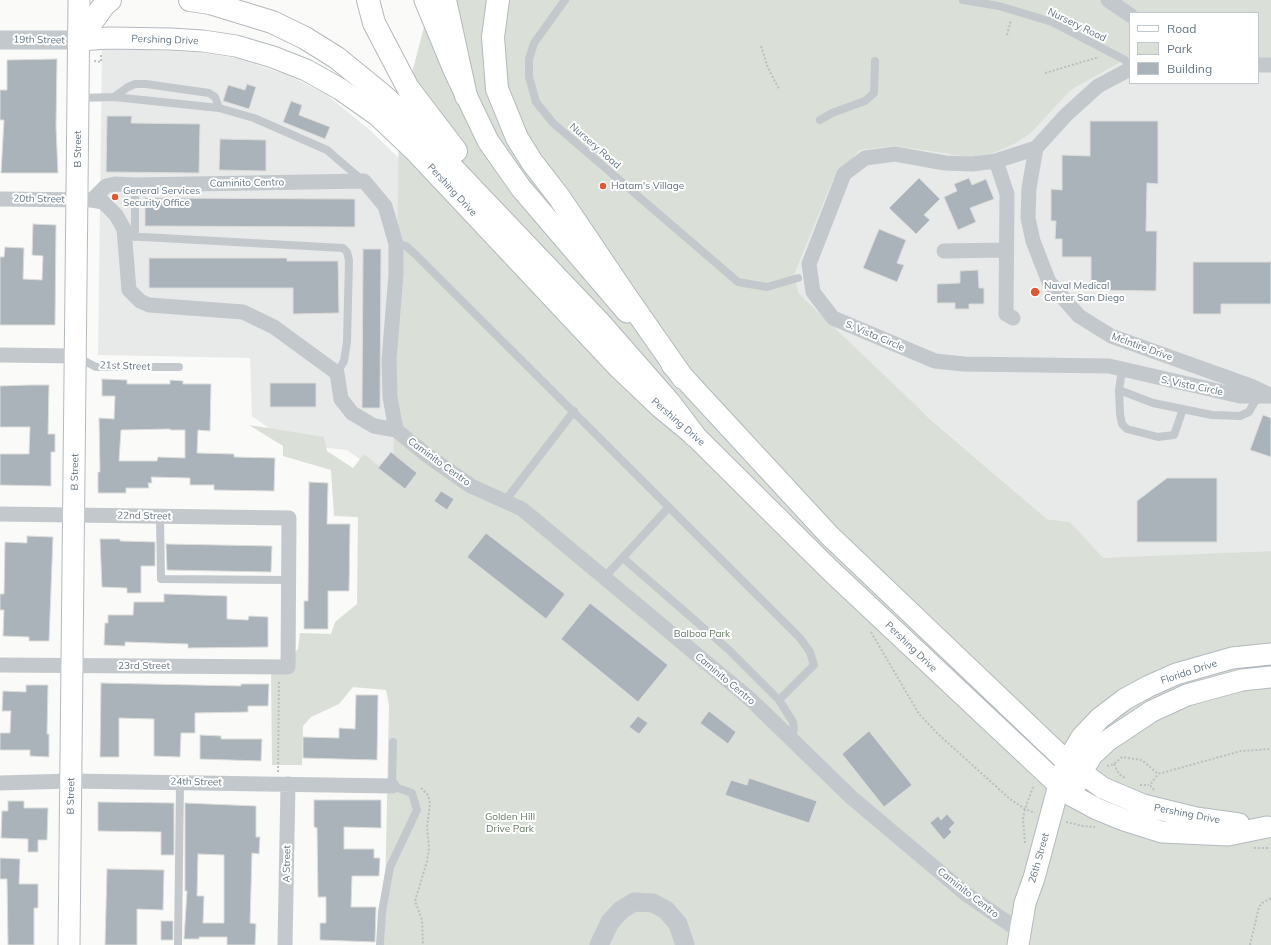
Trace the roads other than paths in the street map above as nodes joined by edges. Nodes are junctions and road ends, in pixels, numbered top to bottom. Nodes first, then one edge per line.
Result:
1 (79, 0) edge
2 (110, 0) edge
3 (190, 0) edge
4 (368, 0) edge
5 (425, 0) edge
6 (445, 0) edge
7 (498, 0) edge
8 (565, 0) edge
9 (963, 0) edge
10 (1108, 0) edge
11 (1129, 14) edge
12 (0, 40) edge
13 (79, 40) junction
14 (875, 62) dead end
15 (1259, 65) edge
16 (1271, 65) edge
17 (1129, 67) edge
18 (1129, 70) edge
19 (466, 96) junction
20 (114, 97) junction
21 (78, 98) junction
22 (219, 108) junction
23 (820, 120) dead end
24 (1036, 148) junction
25 (996, 161) junction
26 (364, 181) junction
27 (135, 185) junction
28 (0, 199) edge
29 (85, 200) junction
30 (130, 237) junction
31 (396, 244) junction
32 (1006, 250) junction
33 (944, 251) dead end
34 (798, 278) dead end
35 (569, 291) junction
36 (1013, 318) dead end
37 (0, 355) edge
38 (76, 356) junction
39 (179, 367) dead end
40 (1122, 370) junction
41 (337, 373) junction
42 (683, 378) junction
43 (1119, 390) junction
44 (1266, 396) edge
45 (1183, 409) junction
46 (574, 411) junction
47 (396, 430) junction
48 (694, 435) junction
49 (506, 501) junction
50 (670, 507) junction
51 (0, 514) edge
52 (74, 514) junction
53 (160, 516) junction
54 (623, 558) junction
55 (604, 578) junction
56 (288, 580) junction
57 (1271, 654) edge
58 (0, 665) edge
59 (72, 666) junction
60 (1271, 677) edge
61 (779, 700) junction
62 (791, 738) junction
63 (393, 742) dead end
64 (1074, 767) junction
65 (71, 781) junction
66 (180, 782) junction
67 (0, 783) edge
68 (283, 784) junction
69 (392, 786) junction
70 (1065, 790) junction
71 (1269, 827) edge
72 (1019, 939) edge
73 (69, 945) edge
74 (178, 945) edge
75 (286, 945) edge
76 (380, 945) edge
77 (600, 945) edge
78 (685, 945) edge

1 - 13 main road, B Street
2 - 13 highway
3 - 35 highway
4 - 35 highway
5 - 19 main road, Pershing Drive
6 - 19 highway
7 - 42 highway
8 - 34 lane, Nursery Road
9 - 17 lane, Nursery Road
10 - 11 street
12 - 13 street, 19th Street
13 - 21 main road, B Street
13 - 48 main road, Pershing Drive
14 - 23 lane
15 - 16 street
18 - 24 street
19 - 42 main road, Pershing Drive
20 - 21 lane
20 - 22 lane
20 - 22 lane
21 - 29 main road, B Street
22 - 26 lane
24 - 25 street, S. Vista Circle
24 - 44 street, McIntire Drive
25 - 32 street
25 - 40 street, S. Vista Circle
26 - 27 street, Caminito Centro
26 - 31 street
27 - 29 street, Caminito Centro
27 - 30 lane
28 - 29 street, 20th Street
29 - 30 street
29 - 38 main road, B Street
30 - 41 street
30 - 41 lane
31 - 46 lane
31 - 47 street
32 - 33 street
32 - 36 street
35 - 48 highway
37 - 38 street, 21st Street
38 - 39 lane, 21st Street
38 - 52 main road, B Street
40 - 43 lane
40 - 44 street, S. Vista Circle
41 - 47 street, Caminito Centro
42 - 64 main road, Pershing Drive
43 - 45 lane
43 - 45 lane
44 - 45 lane
46 - 49 lane
46 - 50 lane
47 - 49 street, Caminito Centro
48 - 70 main road, Pershing Drive
49 - 55 street, Caminito Centro
50 - 54 lane
50 - 61 lane
51 - 52 street, 22nd Street
52 - 53 street, 22nd Street
52 - 59 main road, B Street
53 - 56 lane
53 - 56 street, 22nd Street
54 - 55 lane
54 - 61 lane
55 - 62 street, Caminito Centro
56 - 59 street, 23rd Street
57 - 64 main road, Florida Drive
58 - 59 street, 23rd Street
59 - 65 main road, B Street
60 - 64 main road, Florida Drive
61 - 62 lane
62 - 72 street, Caminito Centro
63 - 69 lane
64 - 70 main road, Florida Drive
64 - 71 main road, Pershing Drive
65 - 66 street, 24th Street
65 - 67 street, 24th Street
65 - 73 main road, B Street
66 - 68 street, 24th Street
66 - 74 lane
68 - 69 street, 24th Street
68 - 75 street, A Street
69 - 76 lane
70 - 71 main road, Pershing Drive
70 - 72 main road, 26th Street
77 - 78 street

